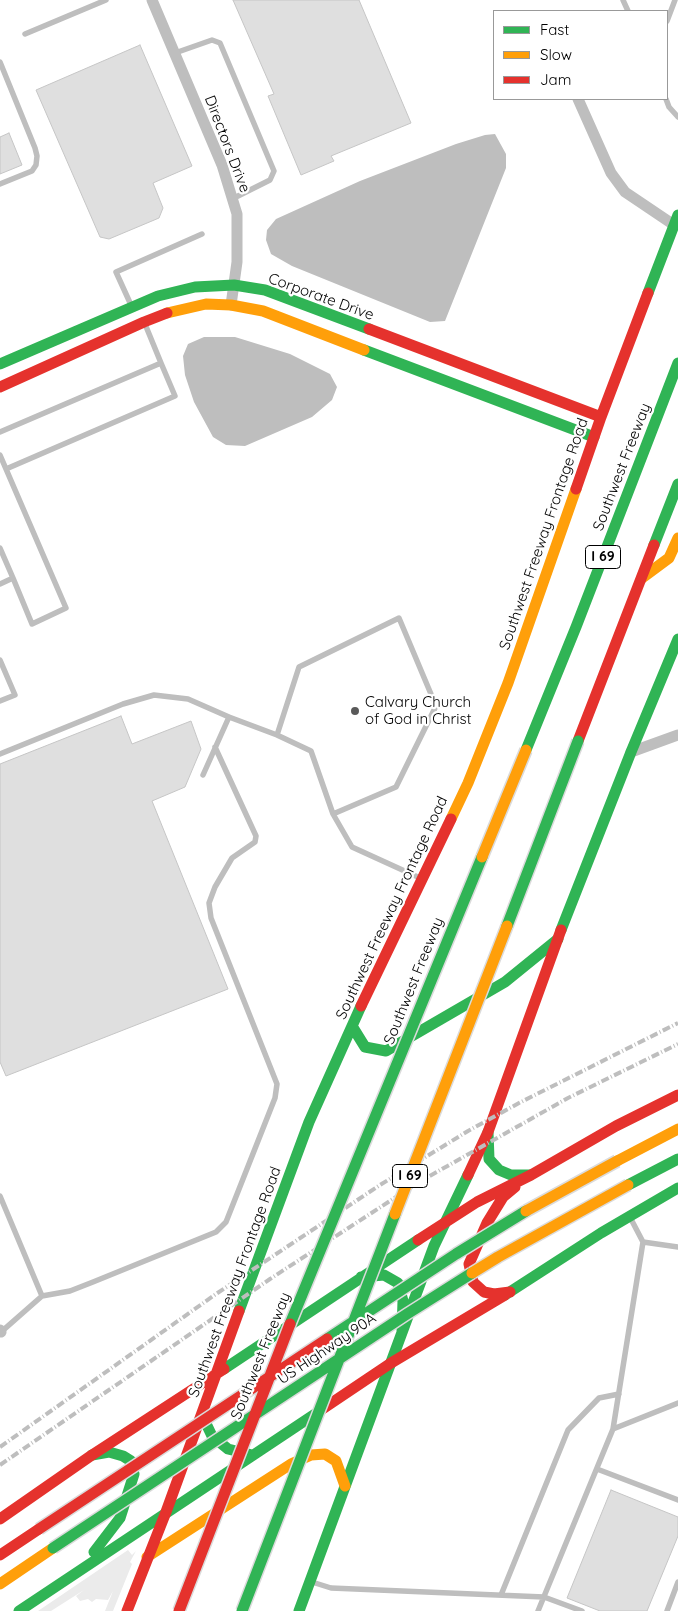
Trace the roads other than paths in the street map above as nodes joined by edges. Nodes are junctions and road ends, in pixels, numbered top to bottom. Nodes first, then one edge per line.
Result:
1 (106, 0) edge
2 (152, 0) edge
3 (673, 1) edge
4 (668, 18) edge
5 (25, 34) dead end
6 (175, 53) junction
7 (0, 62) edge
8 (578, 100) edge
9 (666, 100) edge
10 (678, 117) edge
11 (0, 184) edge
12 (232, 199) junction
13 (676, 220) edge
14 (202, 234) dead end
15 (234, 285) junction
16 (231, 305) junction
17 (132, 307) junction
18 (144, 322) junction
19 (161, 363) junction
20 (678, 363) edge
21 (0, 364) edge
22 (0, 387) edge
23 (601, 418) junction
24 (0, 432) edge
25 (594, 437) junction
26 (0, 455) edge
27 (6, 469) junction
28 (678, 484) edge
29 (678, 538) edge
30 (0, 548) edge
31 (13, 578) junction
32 (641, 578) junction
33 (0, 584) edge
34 (678, 639) edge
35 (0, 660) edge
36 (0, 701) edge
37 (229, 717) junction
38 (277, 735) junction
39 (678, 735) edge
40 (215, 747) junction
41 (631, 752) junction
42 (0, 754) edge
43 (203, 775) dead end
44 (334, 814) junction
45 (423, 879) junction
46 (558, 939) junction
47 (352, 1026) junction
48 (678, 1095) edge
49 (678, 1129) edge
50 (488, 1132) junction
51 (678, 1159) edge
52 (531, 1175) junction
53 (678, 1188) edge
54 (0, 1196) edge
55 (629, 1217) junction
56 (445, 1222) junction
57 (643, 1242) junction
58 (678, 1247) edge
59 (360, 1277) junction
60 (510, 1292) junction
61 (42, 1296) junction
62 (0, 1332) edge
63 (402, 1332) junction
64 (391, 1362) junction
65 (215, 1375) junction
66 (619, 1394) junction
67 (678, 1403) edge
68 (202, 1414) junction
69 (613, 1428) junction
70 (92, 1455) junction
71 (252, 1455) junction
72 (597, 1469) junction
73 (345, 1486) junction
74 (678, 1500) edge
75 (166, 1512) junction
76 (0, 1519) edge
77 (0, 1555) edge
78 (147, 1557) junction
79 (80, 1570) junction
80 (310, 1582) junction
81 (678, 1582) edge
82 (0, 1584) edge
83 (501, 1595) junction
84 (544, 1597) junction
85 (19, 1611) edge
86 (126, 1611) edge
87 (179, 1611) edge
88 (242, 1611) edge
89 (299, 1611) edge
90 (538, 1611) edge
91 (582, 1611) edge
92 (667, 1611) edge

1 - 5 lane
2 - 6 street, Directors Drive
3 - 4 lane
6 - 12 street, Directors Drive
6 - 12 lane
7 - 11 lane
8 - 13 street
9 - 10 lane
12 - 15 street, Directors Drive
13 - 23 main road, Southwest Freeway Frontage Road
14 - 17 lane
15 - 16 street, Directors Drive
15 - 17 main road, Corporate Drive
15 - 23 main road, Corporate Drive
16 - 18 main road
16 - 25 main road
17 - 21 main road, Corporate Drive
18 - 19 lane
18 - 22 main road
19 - 24 lane
19 - 27 lane
20 - 87 main road, Southwest Freeway / I 69, bridge
23 - 25 main road, Southwest Freeway Frontage Road
25 - 45 main road, Southwest Freeway Frontage Road
26 - 27 lane
27 - 31 lane
28 - 32 main road, I 69
29 - 32 main road
30 - 31 lane
31 - 33 lane
32 - 88 main road, I 69, bridge
34 - 41 main road
35 - 36 lane
37 - 38 lane
37 - 40 lane
37 - 42 lane
38 - 44 lane
38 - 44 lane
39 - 41 street
40 - 43 lane
40 - 61 lane
41 - 46 main road
44 - 45 lane
45 - 47 main road, Southwest Freeway Frontage Road
46 - 47 main road
46 - 50 main road
47 - 65 main road, Southwest Freeway Frontage Road
48 - 52 main road
49 - 77 main road, US Highway 90A, bridge
50 - 52 main road
50 - 56 main road
51 - 82 main road, US Highway 90A, bridge
52 - 56 main road
52 - 60 main road
53 - 55 main road
54 - 61 lane
55 - 57 lane
55 - 60 main road
56 - 59 main road
56 - 63 main road
57 - 58 lane
57 - 66 lane
59 - 63 main road
59 - 65 main road
60 - 64 main road
61 - 62 lane
63 - 64 main road
64 - 71 main road
64 - 73 main road
65 - 68 main road, Southwest Freeway Frontage Road
65 - 70 main road
66 - 69 lane
66 - 83 lane
67 - 69 lane
68 - 71 main road
68 - 75 main road, Southwest Freeway Frontage Road
69 - 72 lane
70 - 76 main road
70 - 79 main road
71 - 75 main road
72 - 74 lane
72 - 84 lane
73 - 78 main road
73 - 80 main road
75 - 78 main road, Southwest Freeway Frontage Road
75 - 79 main road
78 - 86 main road, Southwest Freeway Frontage Road
79 - 85 main road
80 - 83 lane
80 - 89 main road
81 - 92 lane
83 - 84 lane
84 - 90 lane
84 - 91 lane

